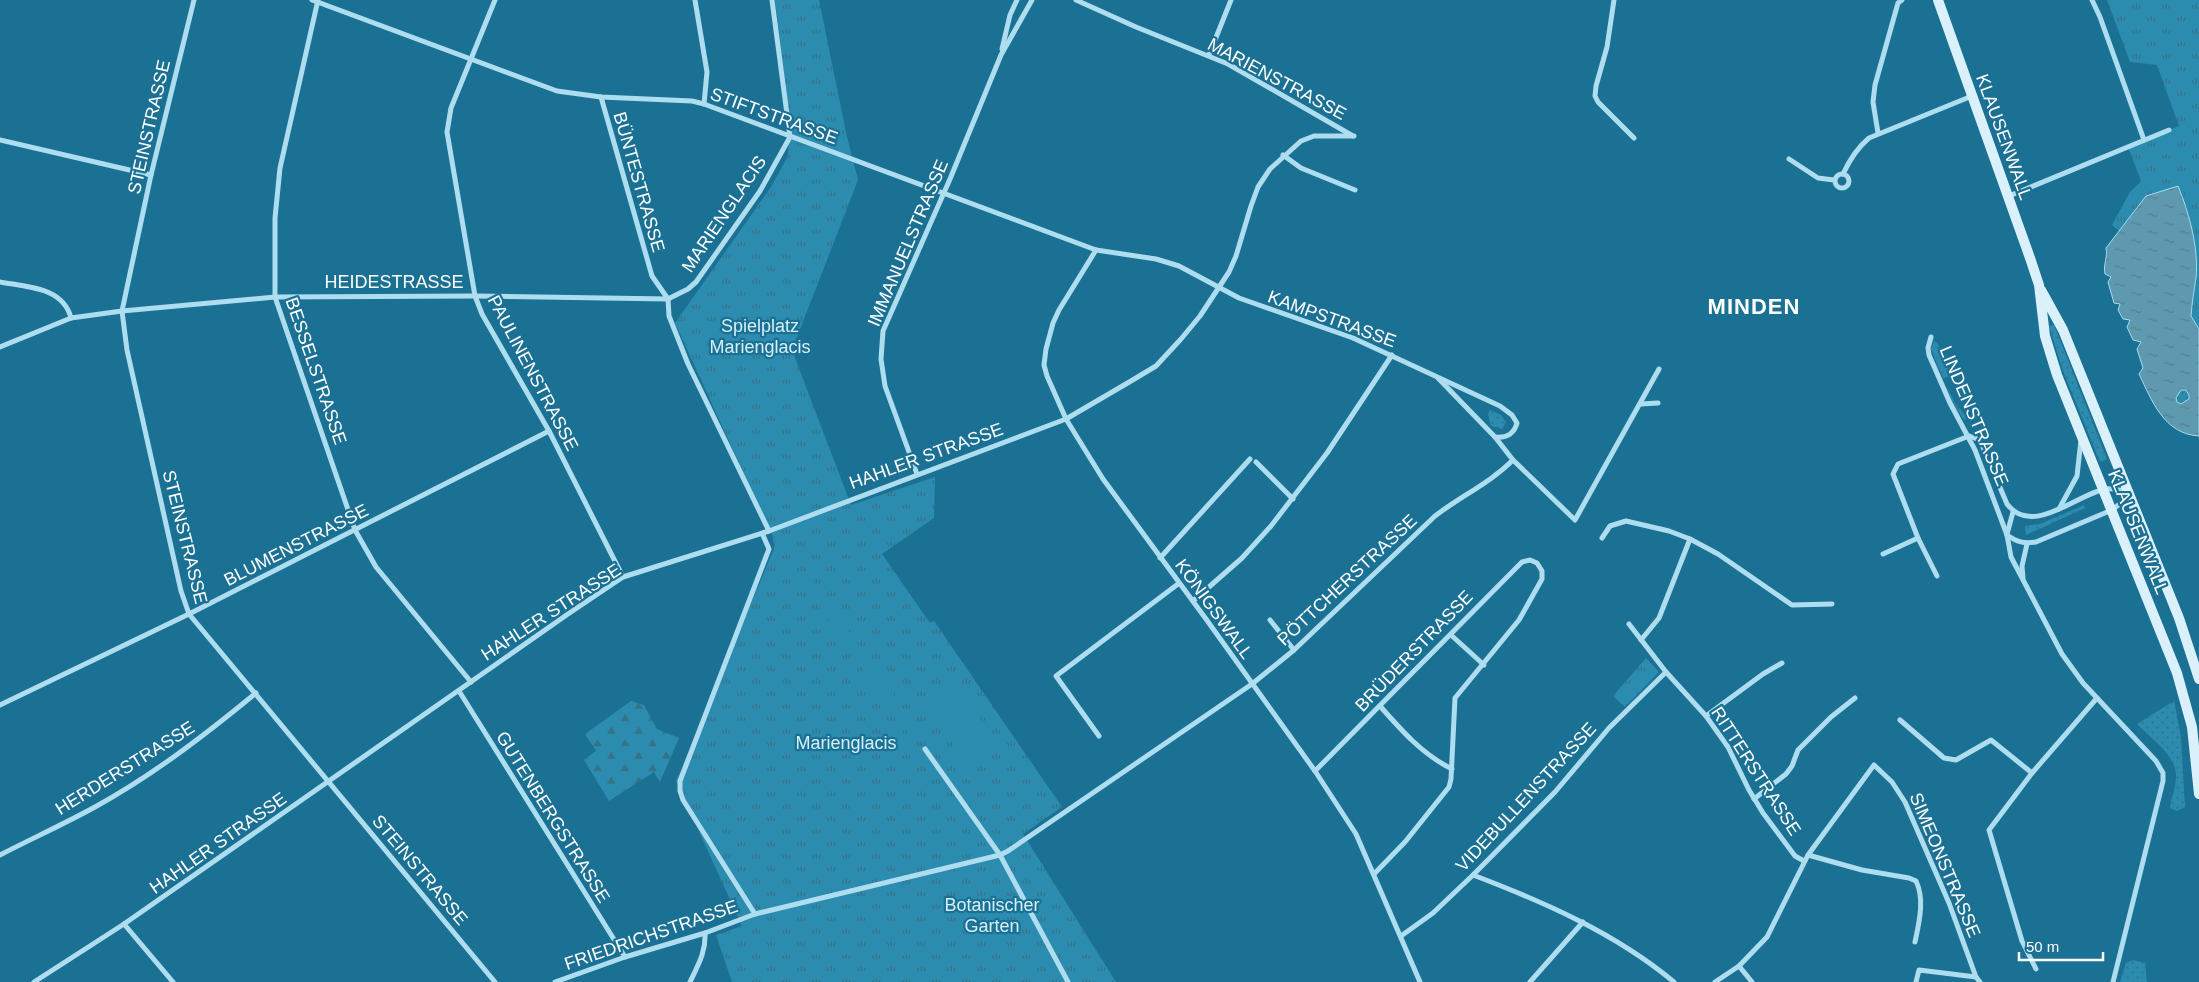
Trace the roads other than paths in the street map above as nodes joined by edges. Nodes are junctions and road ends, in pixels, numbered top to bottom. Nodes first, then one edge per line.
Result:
1 (194, 0) edge
2 (312, 0) edge
3 (495, 0) edge
4 (695, 0) edge
5 (772, 0) edge
6 (1017, 0) edge
7 (1032, 0) edge
8 (1076, 0) edge
9 (1231, 0) edge
10 (1614, 0) edge
11 (1938, 0) edge
12 (2092, 0) edge
13 (318, 1) edge
14 (1898, 1) edge
15 (1001, 55) junction
16 (1209, 55) junction
17 (471, 58) junction
18 (1972, 96) junction
19 (601, 97) junction
20 (704, 104) junction
21 (2169, 130) dead end
22 (1878, 133) junction
23 (1354, 136) joint
24 (790, 137) junction
25 (1634, 138) dead end
26 (0, 140) edge
27 (2144, 140) junction
28 (1283, 155) junction
29 (1789, 159) dead end
30 (1844, 174) junction
31 (152, 175) junction
32 (1834, 180) junction
33 (1355, 190) dead end
34 (943, 194) junction
35 (2009, 196) junction
36 (1096, 250) junction
37 (0, 282) edge
38 (2039, 285) junction
39 (1219, 287) junction
40 (275, 296) junction
41 (475, 296) junction
42 (668, 299) junction
43 (122, 311) junction
44 (71, 318) junction
45 (1931, 336) dead end
46 (0, 347) edge
47 (1392, 355) junction
48 (1659, 369) dead end
49 (1436, 376) junction
50 (1658, 403) dead end
51 (1641, 404) junction
52 (1066, 419) junction
53 (549, 431) junction
54 (2081, 435) junction
55 (1969, 436) junction
56 (1495, 437) junction
57 (1250, 459) dead end
58 (1513, 460) junction
59 (1256, 462) dead end
60 (917, 474) junction
61 (2104, 490) junction
62 (2128, 492) junction
63 (1293, 499) junction
64 (2059, 509) junction
65 (2112, 510) junction
66 (2013, 512) junction
67 (355, 530) junction
68 (769, 531) junction
69 (762, 533) junction
70 (2007, 535) junction
71 (1602, 538) dead end
72 (1918, 538) junction
73 (1690, 539) junction
74 (2027, 544) junction
75 (1883, 554) dead end
76 (1160, 558) junction
77 (1937, 576) dead end
78 (623, 577) junction
79 (2024, 579) junction
80 (1178, 584) junction
81 (1193, 602) junction
82 (1832, 604) dead end
83 (189, 614) junction
84 (1270, 620) dead end
85 (1630, 624) dead end
86 (1451, 635) junction
87 (1640, 640) junction
88 (1294, 650) junction
89 (1782, 663) dead end
90 (1484, 665) junction
91 (1666, 672) junction
92 (2199, 679) edge
93 (471, 682) junction
94 (1252, 684) junction
95 (459, 691) junction
96 (256, 694) junction
97 (1855, 698) dead end
98 (2097, 698) junction
99 (0, 705) edge
100 (1380, 706) junction
101 (1706, 716) junction
102 (1900, 720) dead end
103 (1099, 736) dead end
104 (925, 749) dead end
105 (1452, 769) junction
106 (1315, 771) junction
107 (2032, 773) junction
108 (329, 782) junction
109 (2199, 794) edge
110 (1754, 799) junction
111 (0, 855) edge
112 (1000, 855) junction
113 (1808, 855) junction
114 (1804, 862) junction
115 (1374, 874) junction
116 (1473, 875) junction
117 (755, 914) junction
118 (1583, 922) junction
119 (124, 924) junction
120 (705, 933) junction
121 (1401, 936) junction
122 (1915, 942) dead end
123 (624, 957) junction
124 (1738, 966) junction
125 (2036, 969) dead end
126 (1978, 980) edge
127 (34, 982) edge
128 (173, 982) edge
129 (496, 982) edge
130 (556, 982) edge
131 (690, 982) edge
132 (1068, 982) edge
133 (1420, 982) edge
134 (1530, 982) edge
135 (1674, 982) edge
136 (1715, 982) edge
137 (1752, 982) edge
138 (1916, 982) edge
139 (2113, 982) edge

1 - 31 street, STEINSTRASSE
2 - 13 street, STIFTSTRASSE
3 - 17 street, PAULINENSTRASSE
4 - 20 street
5 - 24 street
6 - 15 street, IMMANUELSTRASSE
7 - 15 street, IMMANUELSTRASSE
8 - 16 street, MARIENSTRASSE
9 - 16 street
10 - 25 street
11 - 18 main road, KLAUSENWALL
12 - 27 street
13 - 17 street, STIFTSTRASSE
13 - 40 street, BESSELSTRASSE
14 - 22 street
15 - 34 street, IMMANUELSTRASSE
16 - 23 street, MARIENSTRASSE
17 - 19 street, STIFTSTRASSE
17 - 41 street, PAULINENSTRASSE
18 - 22 street
18 - 35 main road, KLAUSENWALL
19 - 20 street, STIFTSTRASSE
19 - 42 street, BÜNTESTRASSE
20 - 24 street, STIFTSTRASSE
21 - 27 street
22 - 30 street
23 - 28 street, HAHLER STRASSE
24 - 34 street, STIFTSTRASSE
24 - 42 street, MARIENGLACIS
26 - 31 street
27 - 35 street
28 - 33 street
28 - 39 street, HAHLER STRASSE
29 - 32 street
30 - 32 street
30 - 32 street
31 - 43 street, STEINSTRASSE
34 - 36 street, STIFTSTRASSE
34 - 60 street, IMMANUELSTRASSE
35 - 38 main road, KLAUSENWALL
36 - 39 street, STIFTSTRASSE
36 - 52 street, KÖNIGSWALL
37 - 44 street
38 - 54 main road, KLAUSENWALL
38 - 62 main road, KLAUSENWALL
39 - 47 street, KAMPSTRASSE
39 - 52 street, HAHLER STRASSE
40 - 41 street, HEIDESTRASSE
40 - 43 street, HEIDESTRASSE
40 - 67 street, BESSELSTRASSE
41 - 42 street, HEIDESTRASSE
41 - 53 street, PAULINENSTRASSE
42 - 68 street
43 - 44 street, HEIDESTRASSE
43 - 83 street, STEINSTRASSE
44 - 46 street, HEIDESTRASSE
45 - 55 street, LINDENSTRASSE
47 - 49 street, KAMPSTRASSE
47 - 63 street
48 - 51 street
49 - 56 street, KAMPSTRASSE
49 - 56 street, KAMPSTRASSE
50 - 51 street
51 - 58 street, KAMPSTRASSE
52 - 60 street, HAHLER STRASSE
52 - 76 street, KÖNIGSWALL
53 - 67 street, BLUMENSTRASSE
53 - 78 street, PAULINENSTRASSE
54 - 61 main road, KLAUSENWALL
54 - 64 street
55 - 66 street, LINDENSTRASSE
55 - 70 street, LINDENSTRASSE
55 - 72 street
56 - 58 street, KAMPSTRASSE
57 - 76 street
58 - 88 street, PÖTTCHERSTRASSE
59 - 63 street
60 - 68 street, HAHLER STRASSE
61 - 62 street
61 - 64 street
61 - 65 main road, KLAUSENWALL
62 - 65 street
62 - 92 main road, KLAUSENWALL
63 - 81 street
64 - 66 street
65 - 74 street
65 - 109 main road, KLAUSENWALL
66 - 70 street, LINDENSTRASSE
67 - 83 street, BLUMENSTRASSE
67 - 93 street, BESSELSTRASSE
68 - 69 street, HAHLER STRASSE
69 - 78 street, HAHLER STRASSE
69 - 117 street
70 - 74 street
70 - 79 street, LINDENSTRASSE
71 - 73 street
72 - 75 street
72 - 77 street
73 - 82 street
73 - 87 street
74 - 79 street, LINDENSTRASSE
76 - 80 street, KÖNIGSWALL
78 - 93 street, HAHLER STRASSE
79 - 98 street, LINDENSTRASSE
80 - 81 street, KÖNIGSWALL
80 - 103 street
81 - 94 street, KÖNIGSWALL
83 - 96 street, STEINSTRASSE
83 - 99 street, BLUMENSTRASSE
84 - 88 street
85 - 87 street, RITTERSTRASSE
86 - 90 street
86 - 90 street, BRÜDERSTRASSE
86 - 100 street, BRÜDERSTRASSE
87 - 91 street, RITTERSTRASSE
88 - 94 street, PÖTTCHERSTRASSE
89 - 101 street
90 - 105 street
91 - 101 street, RITTERSTRASSE
91 - 116 street, VIDEBULLENSTRASSE
93 - 95 street, HAHLER STRASSE
94 - 106 street, KÖNIGSWALL
94 - 112 street, PÖTTCHERSTRASSE
95 - 108 street, HAHLER STRASSE
95 - 123 street, GUTENBERGSTRASSE
96 - 108 street, STEINSTRASSE
96 - 111 street, HERDERSTRASSE
97 - 110 street
98 - 107 street
98 - 139 street, LINDENSTRASSE
100 - 105 street
100 - 106 street, BRÜDERSTRASSE
101 - 110 street, RITTERSTRASSE
102 - 107 street
104 - 112 street
105 - 115 street
106 - 115 street, KÖNIGSWALL
107 - 125 street
108 - 119 street, HAHLER STRASSE
108 - 129 street, STEINSTRASSE
110 - 114 street, RITTERSTRASSE
112 - 117 street
112 - 132 street
113 - 114 street
113 - 122 street
113 - 126 street, SIMEONSTRASSE
114 - 124 street
115 - 121 street, KÖNIGSWALL
116 - 118 street
116 - 121 street, VIDEBULLENSTRASSE
117 - 120 street, FRIEDRICHSTRASSE
118 - 134 street
118 - 135 street
119 - 127 street, HAHLER STRASSE
119 - 128 street
120 - 123 street, FRIEDRICHSTRASSE
120 - 131 street
121 - 133 street, KÖNIGSWALL
123 - 130 street, FRIEDRICHSTRASSE
124 - 136 street
124 - 137 street
126 - 138 street

